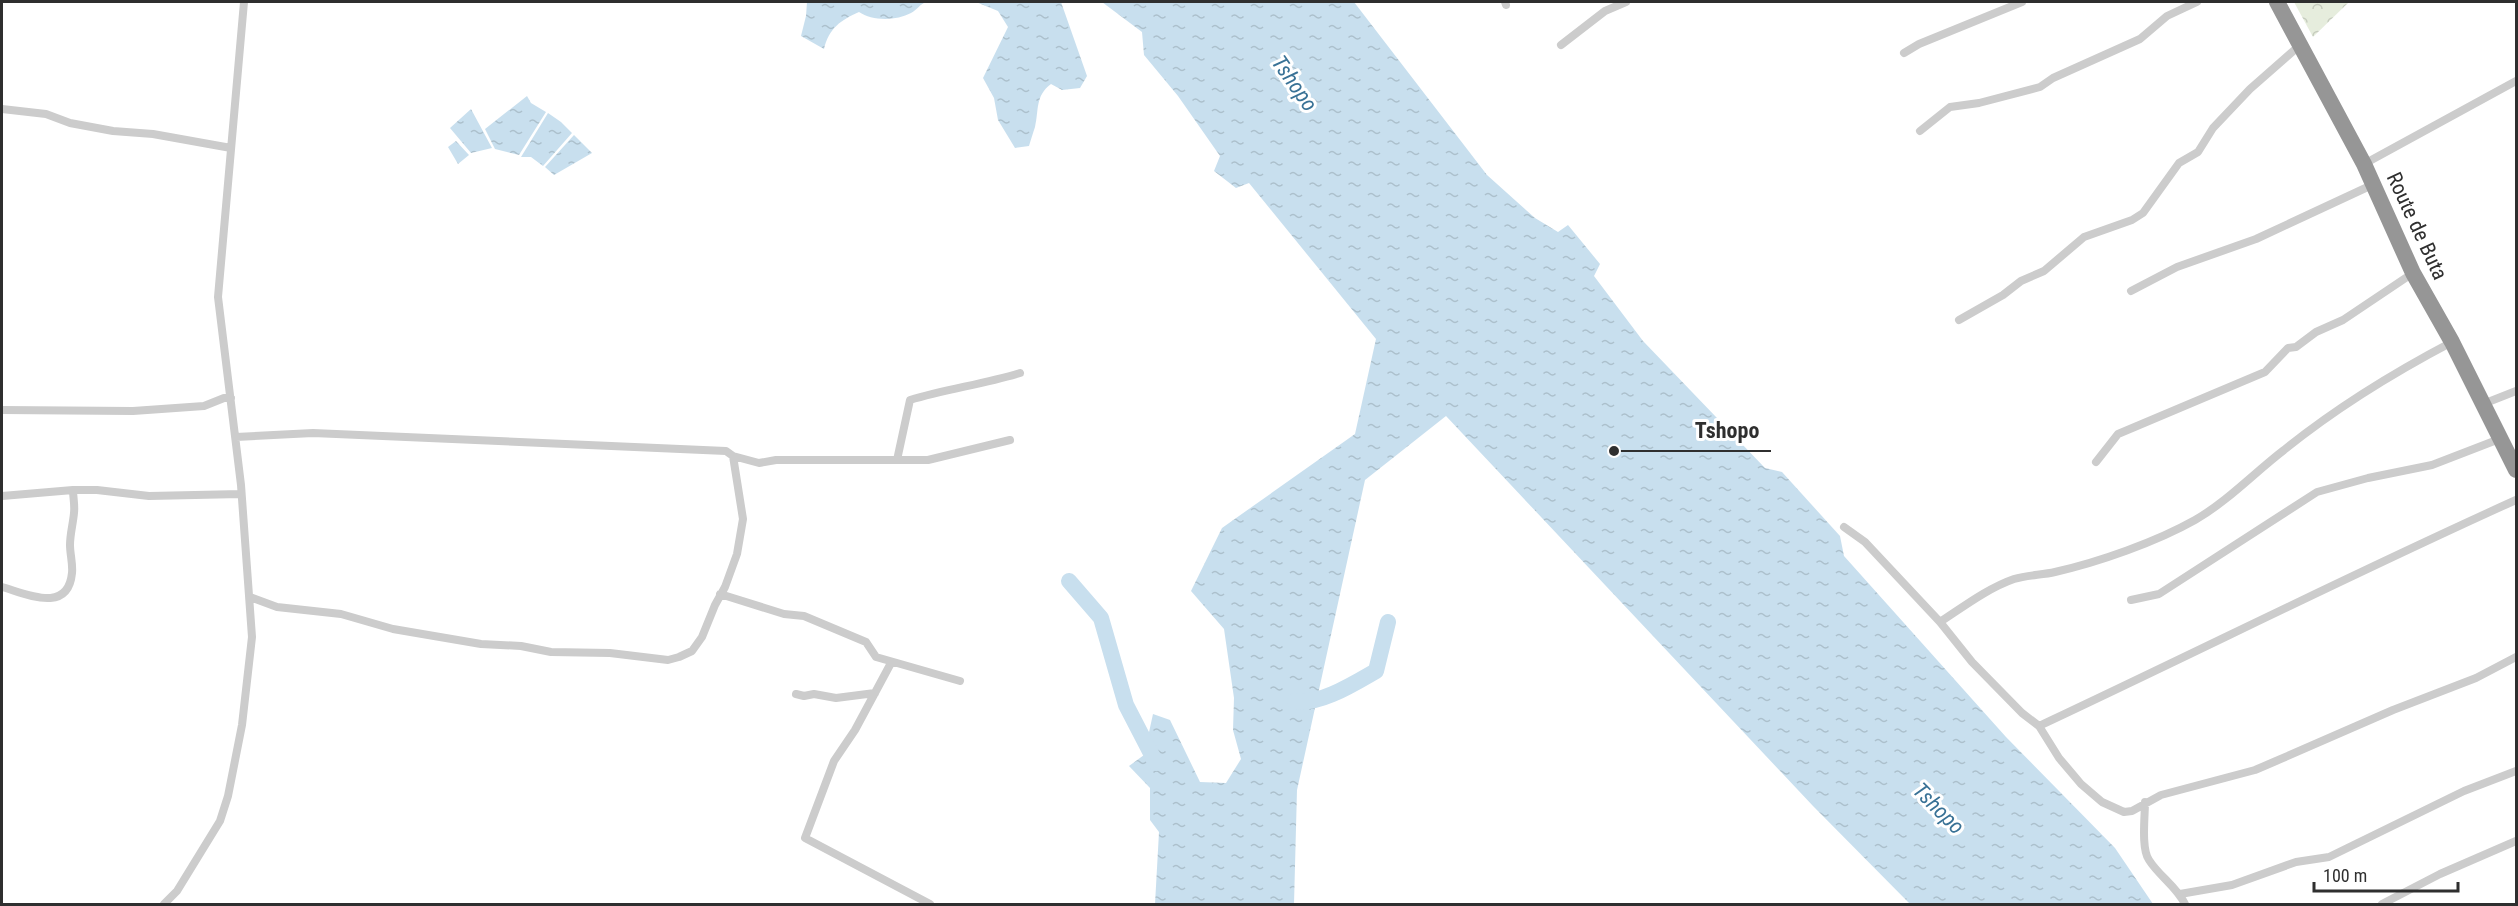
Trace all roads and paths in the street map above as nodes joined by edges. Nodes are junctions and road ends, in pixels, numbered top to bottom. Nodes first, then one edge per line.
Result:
1 (244, 2) edge
2 (1626, 2) edge
3 (2022, 2) edge
4 (2197, 2) edge
5 (2277, 2) edge
6 (1561, 45) dead end
7 (2299, 46) junction
8 (1904, 53) dead end
9 (2517, 81) edge
10 (2, 109) edge
11 (1920, 130) dead end
12 (231, 148) junction
13 (2364, 164) junction
14 (2372, 184) junction
15 (2412, 273) junction
16 (2131, 291) dead end
17 (1959, 320) dead end
18 (2452, 342) junction
19 (1020, 373) dead end
20 (2517, 391) edge
21 (231, 398) junction
22 (2483, 404) junction
23 (2, 410) edge
24 (236, 437) junction
25 (2502, 438) junction
26 (1010, 440) dead end
27 (733, 456) junction
28 (897, 460) junction
29 (2096, 462) dead end
30 (2517, 470) edge
31 (73, 490) junction
32 (241, 494) junction
33 (2, 496) edge
34 (2517, 500) edge
35 (1844, 527) dead end
36 (2, 587) edge
37 (720, 594) junction
38 (250, 597) junction
39 (2131, 600) dead end
40 (1940, 622) junction
41 (2517, 657) edge
42 (891, 663) junction
43 (960, 681) dead end
44 (875, 693) junction
45 (796, 694) dead end
46 (2039, 726) junction
47 (2517, 771) edge
48 (2145, 802) junction
49 (2517, 841) edge
50 (2180, 894) junction
51 (165, 904) edge
52 (930, 904) edge
53 (2185, 904) edge
54 (2382, 904) edge

1 - 12 street
2 - 6 street
3 - 8 street
4 - 11 street
5 - 7 highway, Route de Buta
7 - 13 highway, Route de Buta
7 - 17 street
9 - 13 street
10 - 12 street
12 - 21 street
13 - 14 highway, Route de Buta
14 - 15 highway, Route de Buta
14 - 16 street
15 - 18 highway, Route de Buta
15 - 29 street
18 - 22 highway, Route de Buta
18 - 40 street
19 - 28 street
20 - 22 street
21 - 23 street
21 - 24 street
22 - 25 highway, Route de Buta
24 - 27 street
24 - 32 street
25 - 30 highway, Route de Buta
25 - 39 street
26 - 28 street
27 - 28 street
27 - 37 street
31 - 32 street
31 - 33 street
31 - 36 street
32 - 38 street
34 - 46 street
35 - 40 street
37 - 38 street
37 - 42 street
38 - 51 street
40 - 46 street
41 - 48 street
42 - 43 street
42 - 44 street
44 - 45 street
44 - 52 street
46 - 48 street
47 - 50 street
48 - 50 street
49 - 54 street
50 - 53 street

